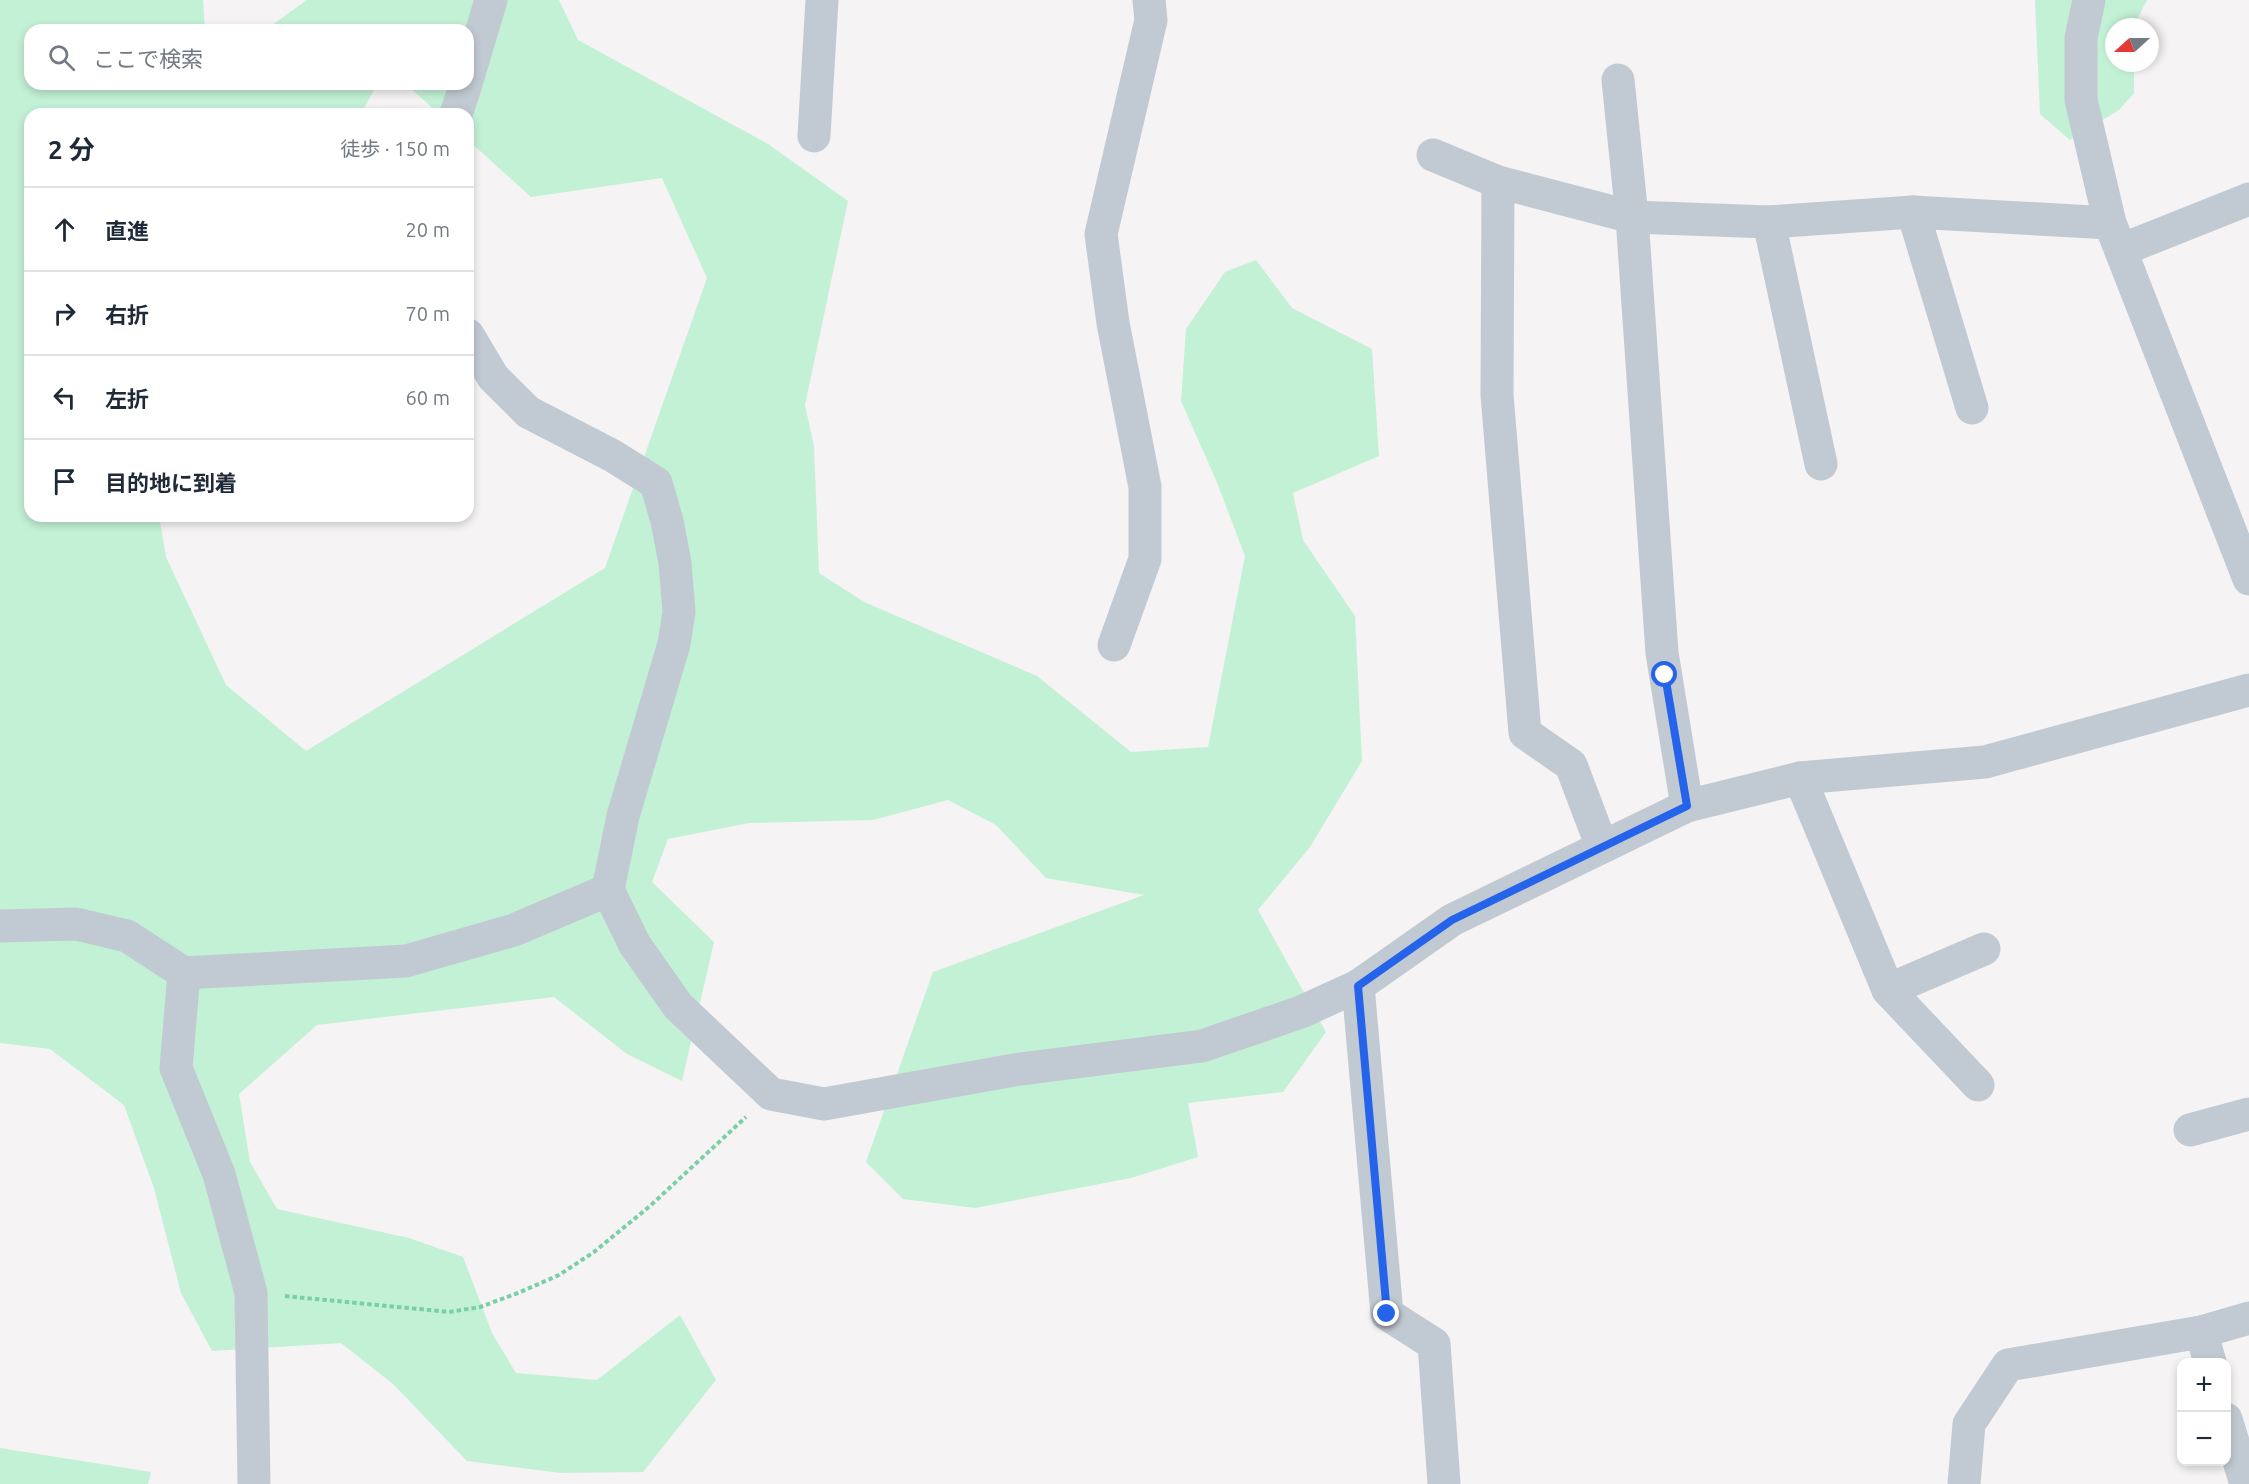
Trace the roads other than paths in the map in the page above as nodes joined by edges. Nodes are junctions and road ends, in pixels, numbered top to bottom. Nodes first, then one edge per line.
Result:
1 (491, 0) edge
2 (822, 0) edge
3 (1149, 0) edge
4 (2090, 0) edge
5 (474, 56) edge
6 (1618, 80) dead end
7 (464, 90) edge
8 (458, 108) edge
9 (814, 136) dead end
10 (1433, 155) dead end
11 (1498, 182) junction
12 (2249, 199) edge
13 (1913, 212) junction
14 (1632, 218) junction
15 (1769, 222) junction
16 (2116, 237) junction
17 (474, 345) edge
18 (1972, 408) dead end
19 (1821, 464) dead end
20 (2249, 579) edge
21 (1113, 645) dead end
22 (2249, 690) edge
23 (1800, 778) junction
24 (1687, 806) junction
25 (1602, 847) junction
26 (609, 890) junction
27 (0, 926) edge
28 (1984, 950) dead end
29 (184, 973) junction
30 (1358, 986) junction
31 (1888, 990) junction
32 (1978, 1085) dead end
33 (2249, 1114) edge
34 (2190, 1130) dead end
35 (2249, 1318) edge
36 (2201, 1332) junction
37 (2209, 1358) edge
38 (2231, 1435) edge
39 (254, 1484) edge
40 (1444, 1484) edge
41 (1964, 1484) edge
42 (2246, 1484) edge

1 - 5 street
2 - 9 street
3 - 21 street
4 - 16 street
6 - 14 street
7 - 8 street
10 - 11 street
11 - 14 street
11 - 25 street
12 - 16 street
13 - 15 street
13 - 16 street
13 - 18 street
14 - 15 street
14 - 24 street
15 - 19 street
16 - 20 street
17 - 26 street
22 - 23 street
23 - 24 street
23 - 31 street
24 - 25 street
25 - 30 street
26 - 29 street
26 - 30 street
27 - 29 street
28 - 31 street
29 - 39 street
30 - 40 street
31 - 32 street
33 - 34 street
35 - 36 street
36 - 37 street
36 - 41 street
38 - 42 street

